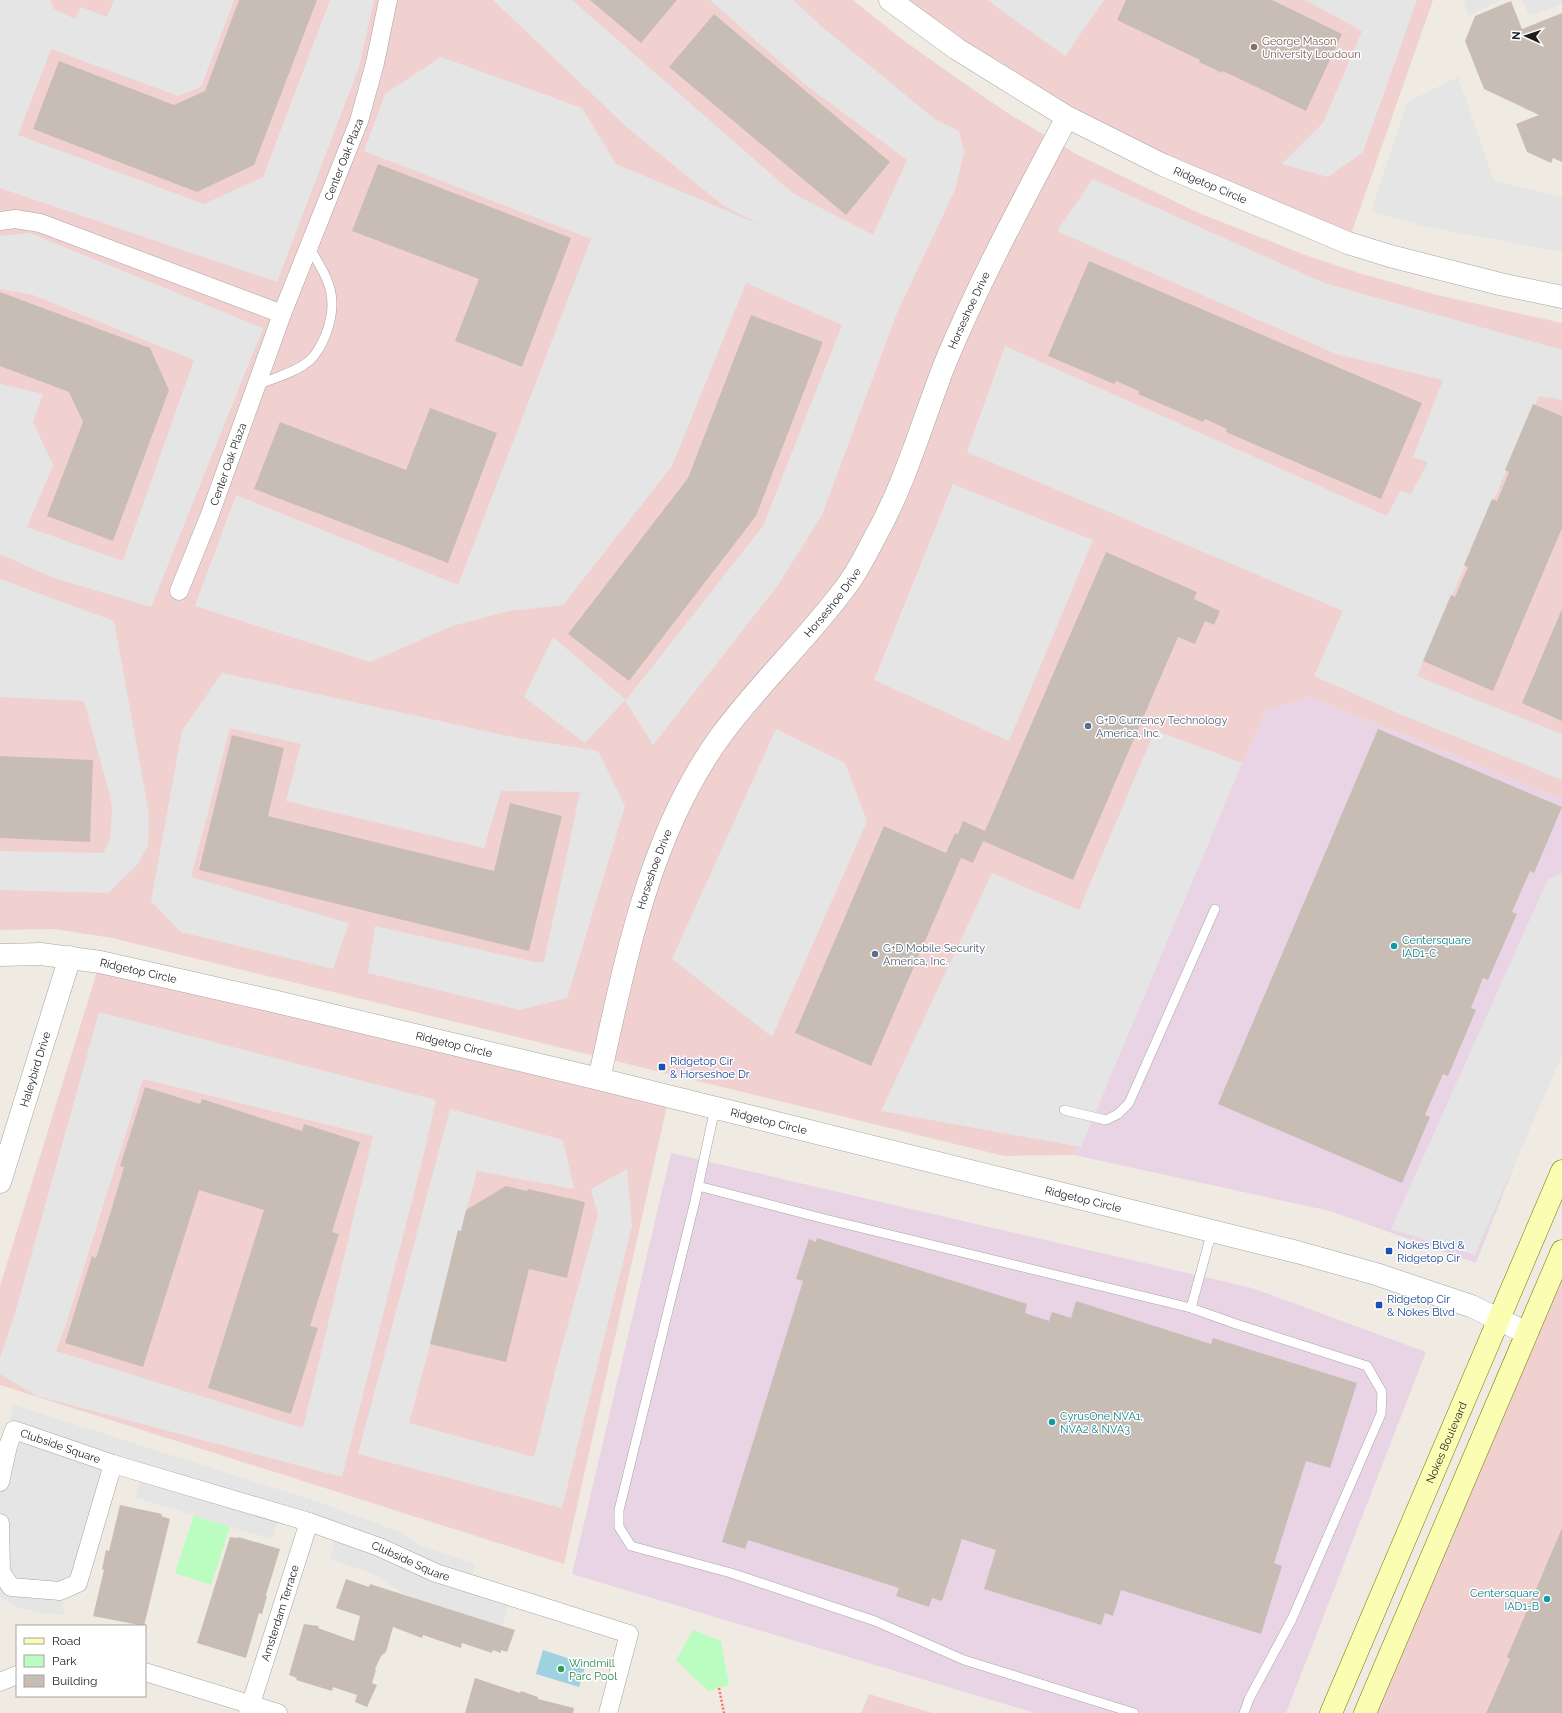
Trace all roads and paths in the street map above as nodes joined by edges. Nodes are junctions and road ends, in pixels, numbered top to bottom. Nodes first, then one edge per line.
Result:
1 (388, 0) edge
2 (890, 0) edge
3 (1067, 117) junction
4 (0, 221) edge
5 (309, 247) junction
6 (1562, 297) edge
7 (282, 314) junction
8 (256, 386) junction
9 (179, 591) dead end
10 (1215, 909) dead end
11 (0, 955) edge
12 (70, 957) junction
13 (599, 1079) junction
14 (715, 1108) junction
15 (1064, 1110) dead end
16 (1562, 1171) edge
17 (0, 1182) edge
18 (698, 1186) junction
19 (1212, 1231) junction
20 (1562, 1251) edge
21 (1191, 1308) junction
22 (1499, 1319) junction
23 (1527, 1333) junction
24 (113, 1464) junction
25 (0, 1482) edge
26 (309, 1522) junction
27 (0, 1523) edge
28 (146, 1672) edge
29 (16, 1676) edge
30 (0, 1682) edge
31 (719, 1688) dead end
32 (250, 1708) edge
33 (278, 1713) edge
34 (608, 1713) edge
35 (724, 1713) edge
36 (1134, 1713) edge
37 (1244, 1713) edge
38 (1331, 1713) edge
39 (1365, 1713) edge

1 - 5 street, Center Oak Plaza
2 - 3 street, Ridgetop Circle
3 - 6 street, Ridgetop Circle
3 - 13 street, Horseshoe Drive
4 - 7 street
5 - 7 street, Center Oak Plaza
5 - 8 lane
7 - 8 street, Center Oak Plaza
8 - 9 street, Center Oak Plaza
10 - 15 lane
11 - 12 street, Ridgetop Circle
12 - 13 street, Ridgetop Circle
12 - 17 street, Haleybird Drive
13 - 14 street, Ridgetop Circle
14 - 18 lane
14 - 19 street, Ridgetop Circle
16 - 22 main road, Nokes Boulevard
18 - 21 lane
18 - 36 lane
19 - 21 lane
19 - 22 street, Ridgetop Circle
20 - 23 main road
21 - 37 lane
22 - 23 street, Ridgetop Circle
22 - 38 main road, Nokes Boulevard
23 - 39 main road
24 - 25 street, Clubside Square
24 - 26 street, Clubside Square
24 - 27 street, Clubside Square
26 - 32 street, Amsterdam Terrace
26 - 34 street, Clubside Square
28 - 32 street
29 - 30 street
31 - 35 path
32 - 33 street

